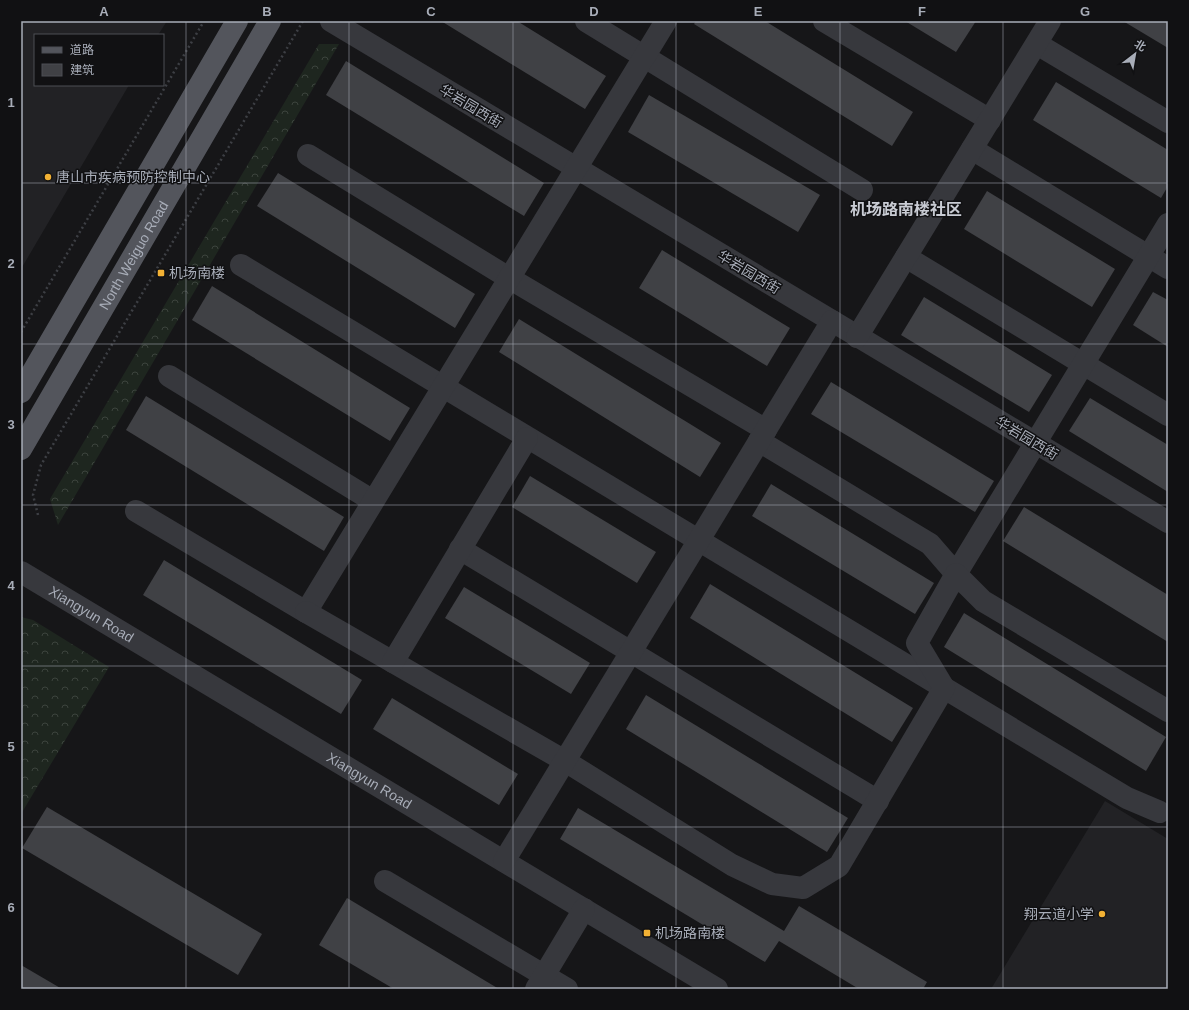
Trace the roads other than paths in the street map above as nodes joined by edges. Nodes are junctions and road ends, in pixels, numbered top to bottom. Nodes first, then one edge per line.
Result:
1 (237, 21) edge
2 (270, 21) edge
3 (331, 21) edge
4 (586, 21) edge
5 (666, 21) edge
6 (824, 21) edge
7 (1047, 22) edge
8 (1037, 44) junction
9 (645, 56) junction
10 (990, 120) junction
11 (1168, 122) edge
12 (972, 149) junction
13 (308, 155) dead end
14 (576, 169) junction
15 (862, 190) dead end
16 (1168, 224) edge
17 (1149, 256) junction
18 (906, 257) junction
19 (240, 265) dead end
20 (1168, 268) edge
21 (509, 278) junction
22 (832, 322) junction
23 (857, 337) junction
24 (1083, 364) junction
25 (169, 376) dead end
26 (443, 387) junction
27 (21, 392) edge
28 (1168, 415) edge
29 (762, 436) junction
30 (527, 438) junction
31 (1036, 443) junction
32 (21, 449) edge
33 (373, 501) junction
34 (136, 511) dead end
35 (1168, 522) edge
36 (699, 540) junction
37 (460, 549) junction
38 (21, 572) edge
39 (956, 574) junction
40 (306, 612) junction
41 (631, 652) junction
42 (392, 662) junction
43 (944, 688) junction
44 (1168, 711) edge
45 (565, 761) junction
46 (878, 800) junction
47 (1165, 809) edge
48 (504, 861) junction
49 (385, 881) dead end
50 (584, 909) junction
51 (540, 982) edge
52 (567, 989) edge
53 (717, 989) edge

1 - 27 main road, North Weiguo Road
2 - 32 main road, North Weiguo Road
3 - 14 street, 华岩园西街
4 - 9 street
5 - 9 street
6 - 10 street
7 - 8 street
8 - 10 street
8 - 11 street
9 - 14 street
9 - 15 street
10 - 12 street
12 - 17 street
12 - 18 street
13 - 21 street
14 - 21 street
14 - 22 street, 华岩园西街
16 - 17 street
17 - 20 street
17 - 24 street
18 - 23 street
18 - 24 street
19 - 26 street
21 - 26 street
21 - 29 street
22 - 23 street, 华岩园西街
22 - 29 street
23 - 31 street, 华岩园西街
24 - 28 street
24 - 31 street
25 - 33 street
26 - 30 street
26 - 33 street
29 - 36 street
29 - 39 street
30 - 36 street
30 - 37 street
31 - 35 street, 华岩园西街
31 - 39 street
33 - 40 street
34 - 40 street
36 - 41 street
36 - 43 street
37 - 41 street
37 - 42 street
38 - 48 street, Xiangyun Road
39 - 43 street
39 - 44 street
40 - 42 street
41 - 45 street
41 - 46 street
42 - 45 street
43 - 46 street
43 - 47 street
45 - 46 street
45 - 48 street
48 - 50 street, Xiangyun Road
49 - 51 street
50 - 51 street
50 - 53 street, Xiangyun Road
51 - 52 street

